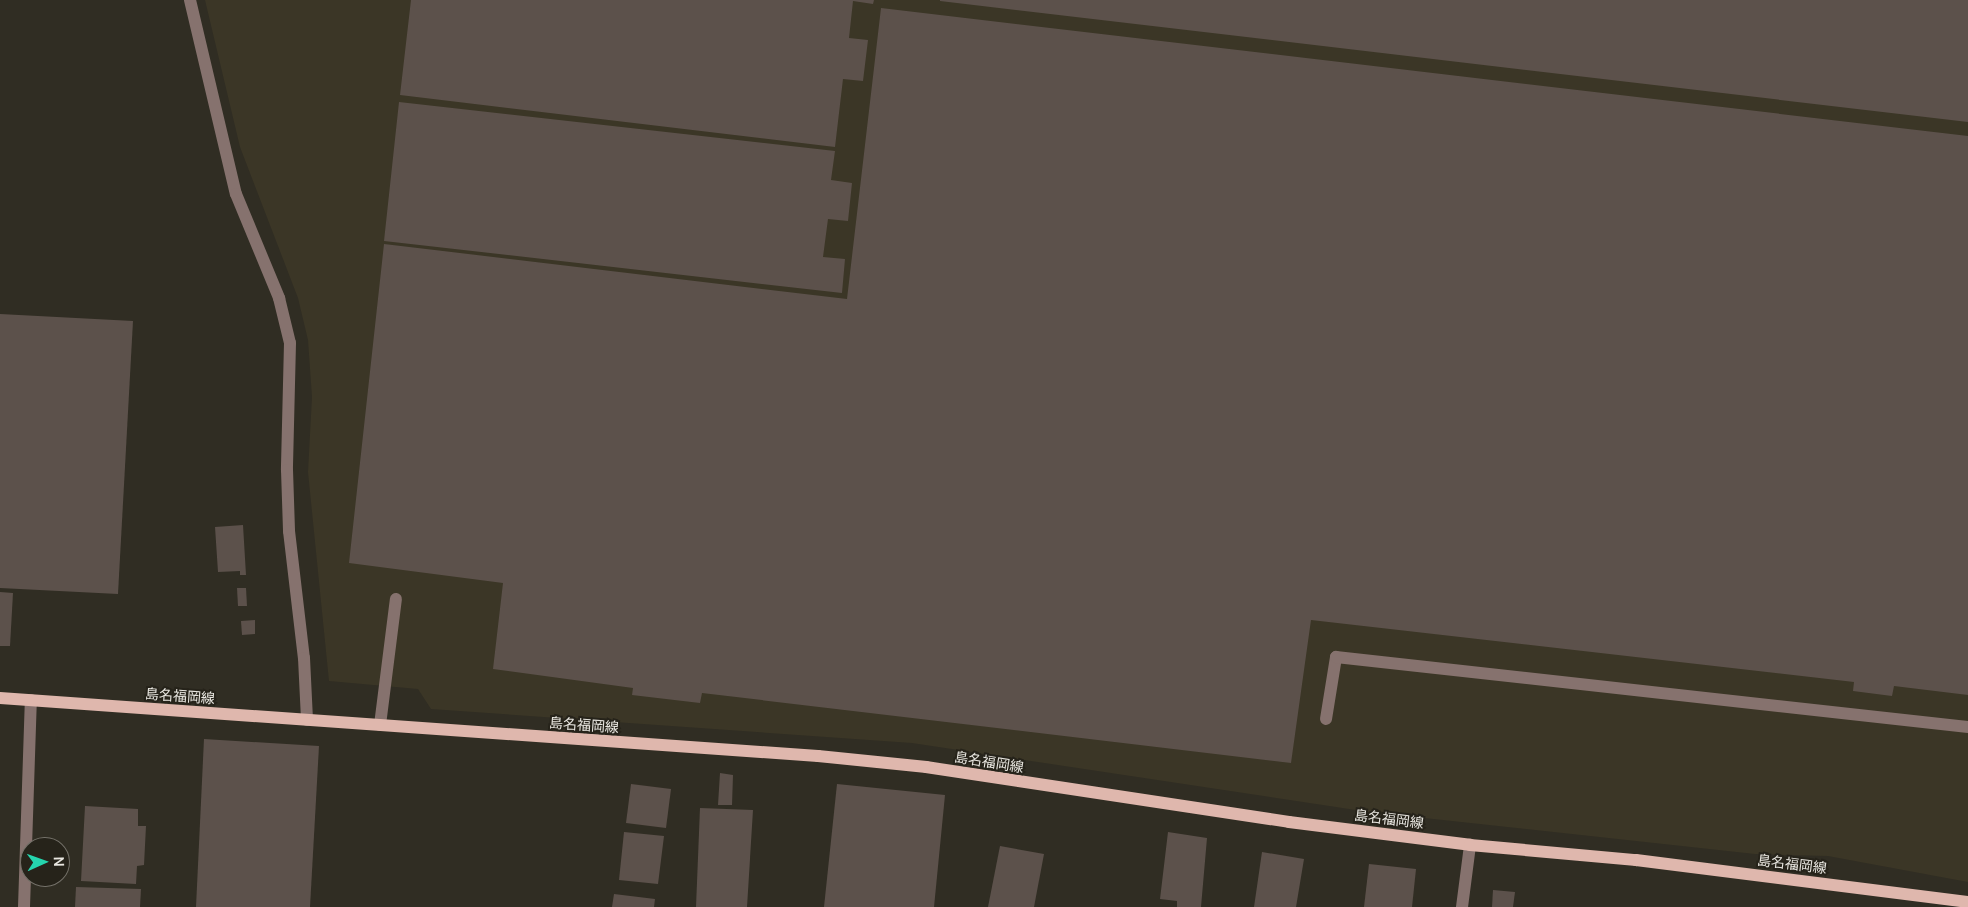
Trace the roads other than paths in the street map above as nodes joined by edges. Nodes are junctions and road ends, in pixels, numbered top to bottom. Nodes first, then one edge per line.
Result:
1 (190, 0) edge
2 (396, 599) dead end
3 (0, 698) edge
4 (31, 700) junction
5 (1326, 719) dead end
6 (307, 720) junction
7 (380, 726) junction
8 (1968, 726) edge
9 (1470, 844) junction
10 (1968, 902) edge
11 (24, 907) edge
12 (1462, 907) edge

1 - 6 street
2 - 7 street
3 - 4 main road, 島名福岡線
4 - 6 main road, 島名福岡線
4 - 11 street
5 - 8 street
6 - 7 main road, 島名福岡線
7 - 9 main road, 島名福岡線
9 - 10 main road, 島名福岡線
9 - 12 street

